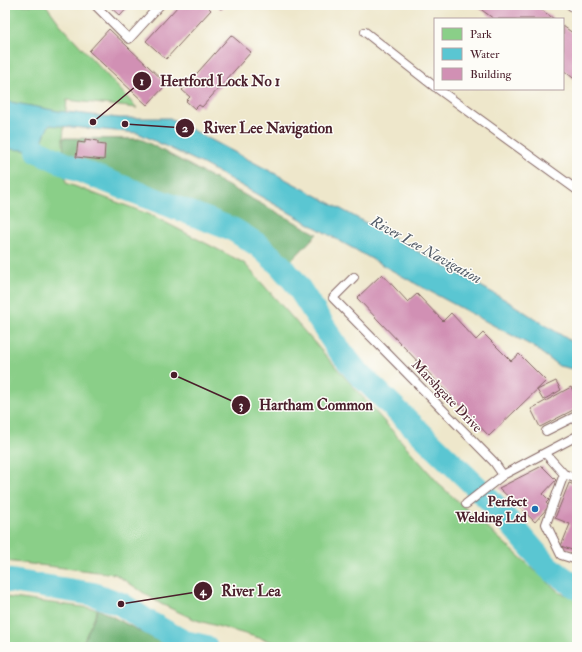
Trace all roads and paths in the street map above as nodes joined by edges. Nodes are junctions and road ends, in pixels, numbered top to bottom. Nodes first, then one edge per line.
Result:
1 (95, 5) edge
2 (570, 5) edge
3 (158, 6) edge
4 (577, 10) edge
5 (365, 32) dead end
6 (434, 86) edge
7 (439, 90) edge
8 (577, 190) edge
9 (354, 277) dead end
10 (577, 422) edge
11 (546, 431) dead end
12 (577, 436) edge
13 (546, 454) junction
14 (564, 474) junction
15 (503, 475) junction
16 (577, 479) edge
17 (466, 504) dead end
18 (577, 560) edge

1 - 3 lane
2 - 4 lane
5 - 6 lane
7 - 8 lane
9 - 15 lane, Marshgate Drive
10 - 11 lane
12 - 13 lane
13 - 14 lane
13 - 15 lane
14 - 16 lane
14 - 18 lane
15 - 17 lane

